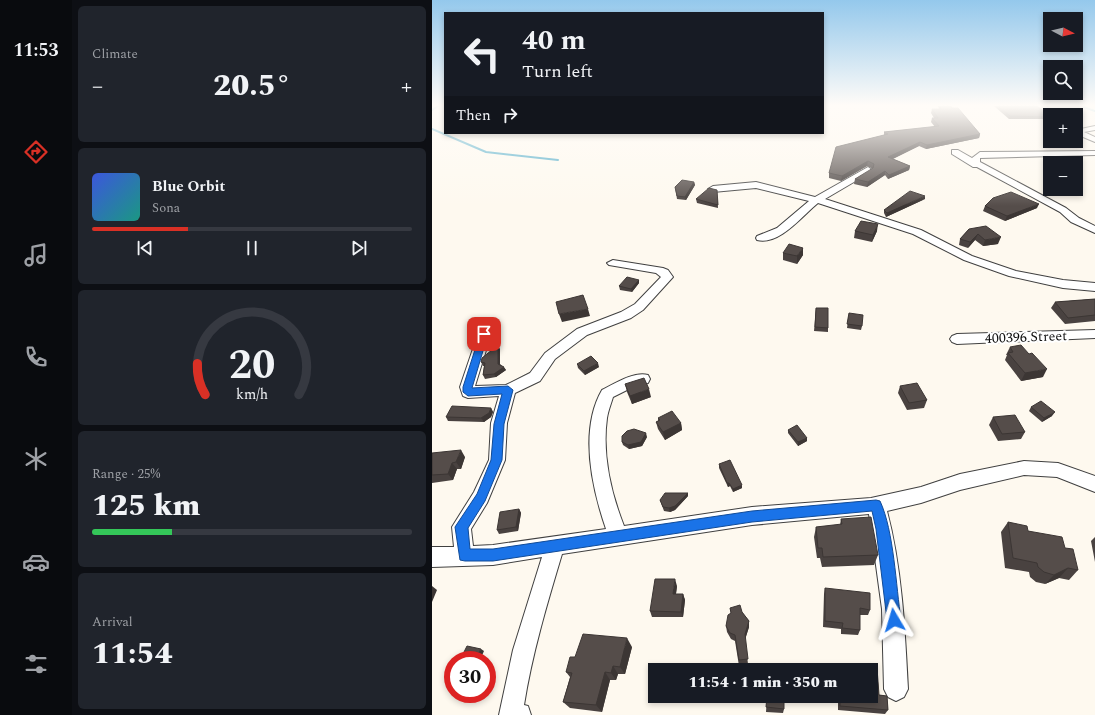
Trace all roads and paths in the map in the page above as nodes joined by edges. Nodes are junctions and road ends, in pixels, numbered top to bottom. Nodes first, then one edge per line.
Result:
1 (955, 152) dead end
2 (1095, 152) edge
3 (976, 165) junction
4 (868, 170) edge
5 (713, 189) edge
6 (818, 200) junction
7 (1095, 230) edge
8 (761, 238) dead end
9 (613, 263) dead end
10 (1095, 287) edge
11 (484, 334) dead end
12 (1095, 334) edge
13 (957, 339) dead end
14 (643, 379) edge
15 (508, 390) junction
16 (1095, 484) edge
17 (876, 505) junction
18 (618, 537) junction
19 (555, 546) junction
20 (465, 555) junction
21 (432, 557) edge
22 (896, 689) dead end
23 (519, 715) edge

1 - 3 street
2 - 3 street
3 - 7 street
4 - 6 street
5 - 6 street
6 - 8 street
6 - 10 street
9 - 15 street
11 - 15 street
12 - 13 street, 400396 Street
14 - 18 street
15 - 20 street
16 - 17 street
17 - 18 street
17 - 22 street
18 - 19 street
19 - 20 street
19 - 23 street
20 - 21 street

